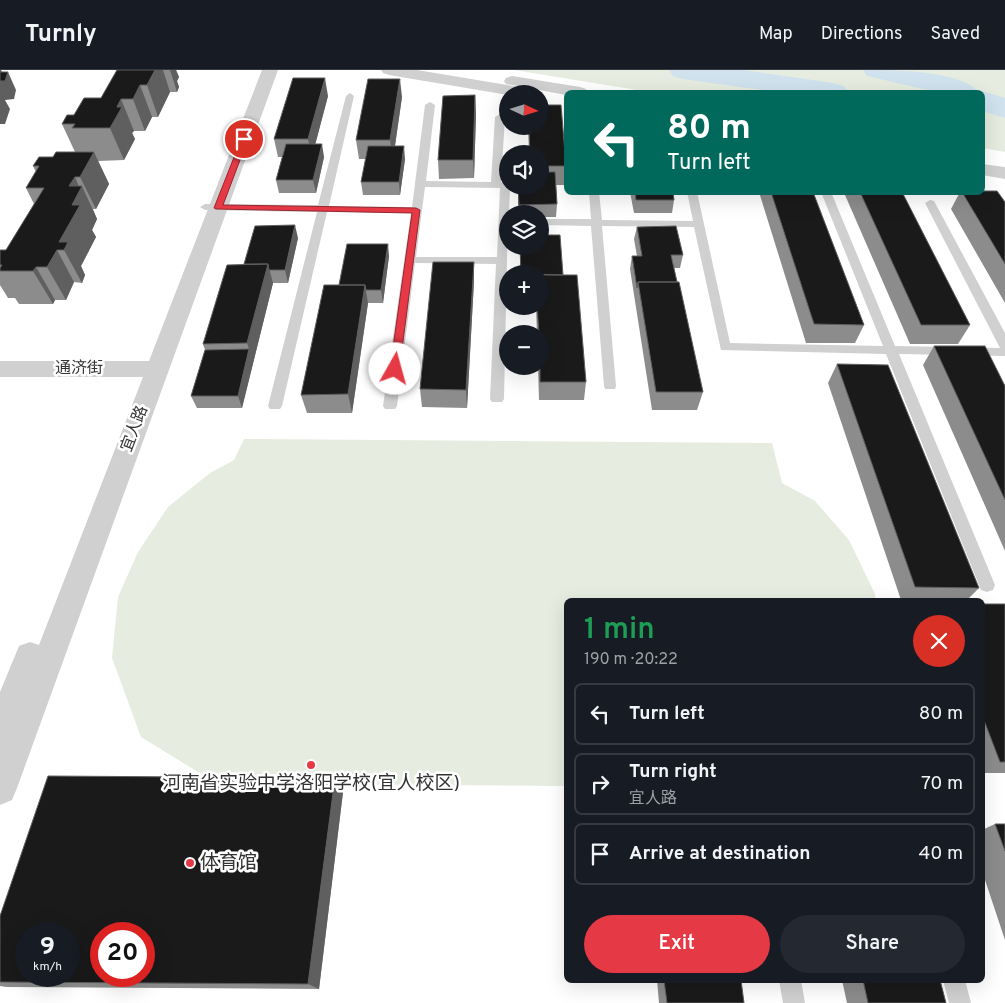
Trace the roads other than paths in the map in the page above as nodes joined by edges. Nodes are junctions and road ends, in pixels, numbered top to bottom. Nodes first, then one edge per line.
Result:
1 (260, 70) edge
2 (270, 70) edge
3 (389, 70) edge
4 (442, 70) edge
5 (499, 89) edge
6 (567, 90) edge
7 (350, 96) dead end
8 (549, 97) edge
9 (564, 100) edge
10 (430, 106) dead end
11 (499, 134) edge
12 (985, 159) edge
13 (1005, 162) edge
14 (985, 170) edge
15 (1005, 173) edge
16 (420, 184) junction
17 (496, 185) junction
18 (594, 195) edge
19 (693, 195) edge
20 (827, 195) edge
21 (930, 203) dead end
22 (506, 205) edge
23 (212, 208) junction
24 (322, 209) junction
25 (416, 210) junction
26 (549, 222) edge
27 (597, 223) junction
28 (699, 224) junction
29 (503, 255) edge
30 (410, 260) junction
31 (502, 261) junction
32 (1005, 345) edge
33 (890, 350) junction
34 (1005, 352) edge
35 (0, 369) edge
36 (148, 376) junction
37 (0, 382) edge
38 (610, 386) dead end
39 (497, 399) dead end
40 (275, 406) dead end
41 (390, 406) dead end
42 (987, 585) dead end
43 (0, 731) edge
44 (0, 788) edge
45 (791, 983) edge
46 (955, 983) edge
47 (794, 1003) edge
48 (960, 1003) edge

1 - 23 street, 宜人路
2 - 23 street, 宜人路
3 - 5 street
4 - 6 street
7 - 24 lane
8 - 9 street
10 - 16 lane
11 - 17 lane
12 - 13 street
14 - 15 street
16 - 17 lane
16 - 25 lane
17 - 22 lane
18 - 27 lane
19 - 28 lane
20 - 33 lane
21 - 32 lane
23 - 24 lane
23 - 36 street, 宜人路
24 - 25 lane
24 - 40 lane
25 - 30 lane
26 - 27 lane
27 - 28 lane
27 - 38 lane
28 - 33 lane
29 - 31 lane
30 - 31 lane
30 - 41 lane
31 - 39 lane
33 - 34 lane
33 - 42 lane
35 - 36 street, 通济街
36 - 37 street, 通济街
36 - 43 street, 宜人路
36 - 44 street, 宜人路
45 - 47 lane
46 - 48 lane

